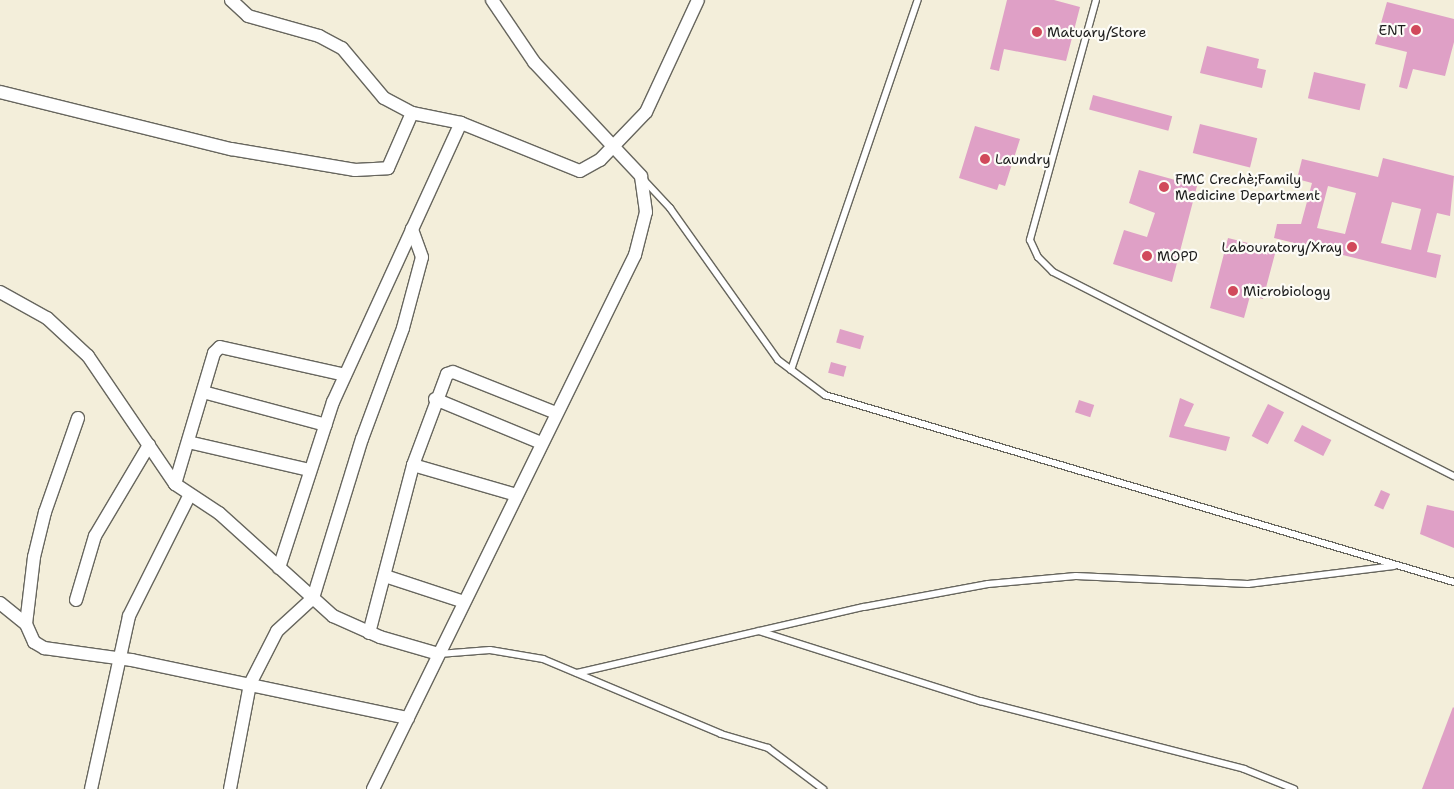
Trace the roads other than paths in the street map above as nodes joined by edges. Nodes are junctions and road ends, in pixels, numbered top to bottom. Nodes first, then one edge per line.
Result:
1 (231, 0) edge
2 (492, 0) edge
3 (698, 0) edge
4 (918, 0) edge
5 (1096, 0) edge
6 (0, 92) edge
7 (412, 113) junction
8 (460, 123) junction
9 (614, 147) junction
10 (641, 176) junction
11 (412, 228) junction
12 (0, 292) edge
13 (791, 370) junction
14 (345, 375) junction
15 (203, 392) junction
16 (435, 399) junction
17 (556, 413) junction
18 (78, 418) dead end
19 (326, 425) junction
20 (188, 442) junction
21 (541, 443) junction
22 (149, 445) junction
23 (413, 466) junction
24 (309, 470) junction
25 (1454, 476) edge
26 (175, 484) junction
27 (516, 495) junction
28 (189, 496) junction
29 (1398, 566) junction
30 (279, 568) junction
31 (385, 576) junction
32 (1454, 582) edge
33 (313, 598) junction
34 (76, 600) dead end
35 (464, 602) junction
36 (0, 603) edge
37 (26, 624) junction
38 (758, 631) junction
39 (369, 633) junction
40 (439, 654) junction
41 (121, 658) junction
42 (577, 673) junction
43 (250, 684) junction
44 (408, 718) junction
45 (91, 789) edge
46 (230, 789) edge
47 (374, 789) edge
48 (823, 789) edge
49 (1294, 789) edge

1 - 7 street
2 - 9 street
3 - 9 street
4 - 13 lane
5 - 25 lane
6 - 7 street
7 - 8 street
8 - 9 street
8 - 11 street
9 - 10 street
10 - 13 lane
10 - 17 street
11 - 14 street
11 - 33 street
12 - 22 street
13 - 29 lane
14 - 15 street
14 - 19 street
15 - 19 street
15 - 20 street
16 - 17 street
16 - 21 street
16 - 23 street
17 - 21 street
18 - 37 street
19 - 24 street
20 - 24 street
20 - 26 street
21 - 27 street
22 - 26 street
22 - 34 street
23 - 27 street
23 - 31 street
24 - 30 street
26 - 28 street
27 - 35 street
28 - 30 street
28 - 41 street
29 - 32 lane
29 - 38 lane
30 - 33 street
31 - 35 street
31 - 39 street
33 - 39 street
33 - 43 street
35 - 40 street
36 - 37 street
37 - 41 street
38 - 42 lane
38 - 49 lane
39 - 40 street
40 - 42 lane
40 - 44 street
41 - 43 street
41 - 45 street
42 - 48 lane
43 - 44 street
43 - 46 street
44 - 47 street

